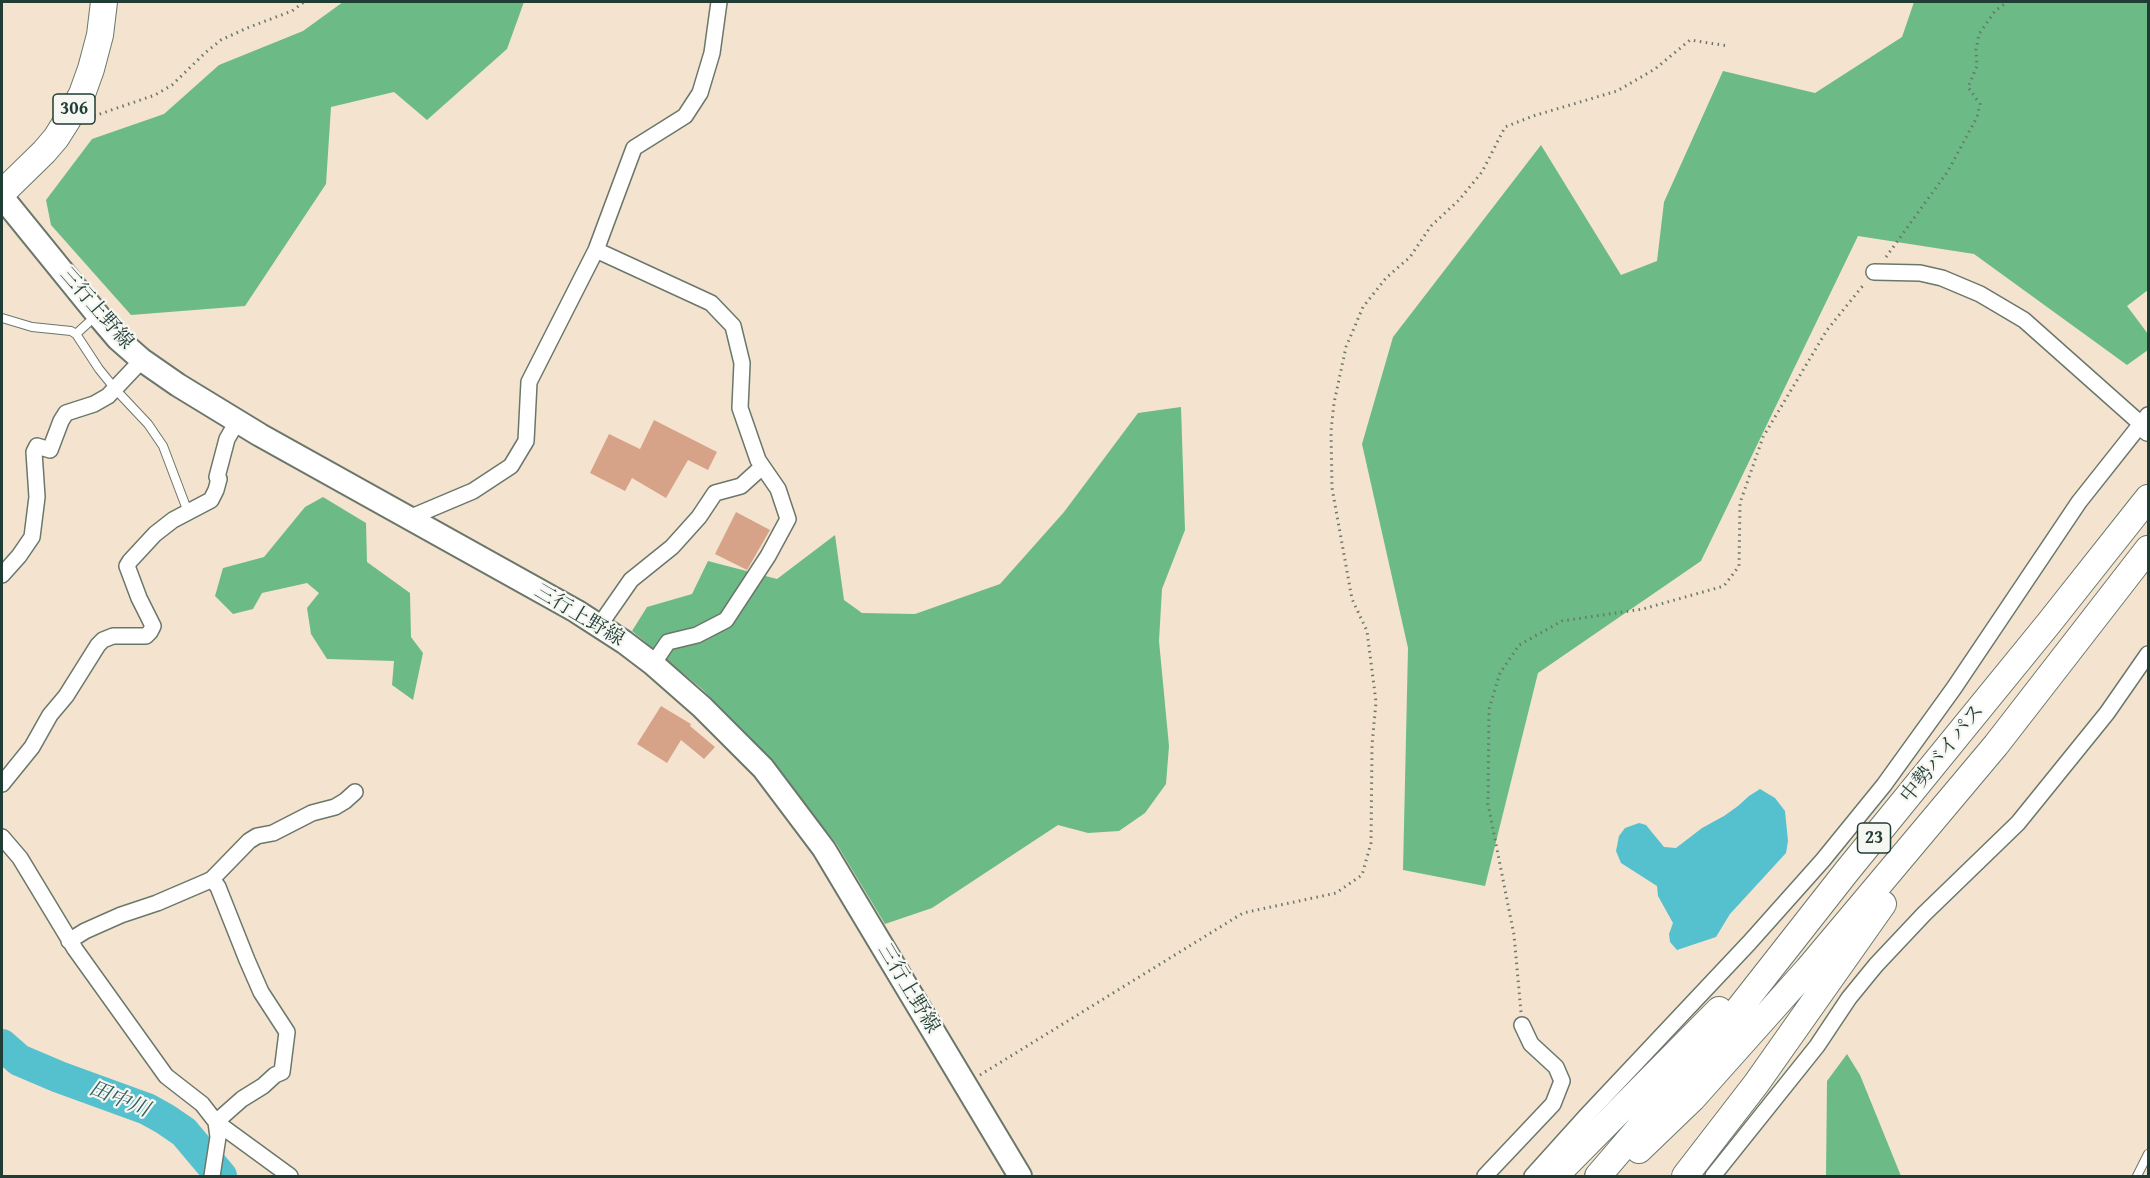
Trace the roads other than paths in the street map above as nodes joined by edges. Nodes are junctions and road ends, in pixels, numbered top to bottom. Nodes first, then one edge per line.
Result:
1 (104, 2) edge
2 (719, 2) edge
3 (2, 195) edge
4 (596, 249) junction
5 (1874, 272) road end
6 (2, 318) edge
7 (88, 323) dead end
8 (76, 334) junction
9 (142, 360) junction
10 (116, 390) junction
11 (238, 420) junction
12 (2146, 425) edge
13 (762, 467) junction
14 (2148, 498) edge
15 (188, 512) junction
16 (409, 518) junction
17 (2148, 549) edge
18 (2, 575) edge
19 (599, 626) junction
20 (2148, 654) edge
21 (653, 664) junction
22 (1996, 745) junction
23 (2, 784) edge
24 (355, 792) dead end
25 (2, 837) edge
26 (1847, 871) junction
27 (212, 879) junction
28 (69, 941) junction
29 (1522, 1025) road end
30 (217, 1130) junction
31 (2148, 1154) edge
32 (212, 1176) edge
33 (290, 1176) edge
34 (1020, 1176) edge
35 (1485, 1176) edge
36 (1532, 1176) edge
37 (1556, 1176) edge
38 (1598, 1176) edge
39 (1612, 1176) edge
40 (1684, 1176) edge
41 (1713, 1176) edge
42 (2137, 1176) edge

1 - 3 highway, 306
2 - 4 street
3 - 9 main road, 三行上野線
4 - 13 street
4 - 16 street
5 - 12 street
6 - 8 lane
7 - 8 lane
8 - 10 lane
9 - 10 street
9 - 11 main road, 三行上野線
10 - 15 lane
10 - 18 street
11 - 15 street
11 - 16 main road, 三行上野線
12 - 36 street
13 - 19 street
13 - 21 street
14 - 26 highway, 中勢バイパス / 23
15 - 23 street
16 - 19 main road, 三行上野線
17 - 22 highway, 中勢バイパス / 23
19 - 21 main road, 三行上野線
20 - 41 street
21 - 34 main road, 三行上野線
22 - 39 highway, 中勢バイパス / 23
22 - 40 highway
24 - 27 street
25 - 28 street
26 - 37 highway
26 - 38 highway, 中勢バイパス / 23
27 - 28 street
27 - 30 street
28 - 30 street
29 - 35 street
30 - 32 street
30 - 33 street
31 - 42 lane

